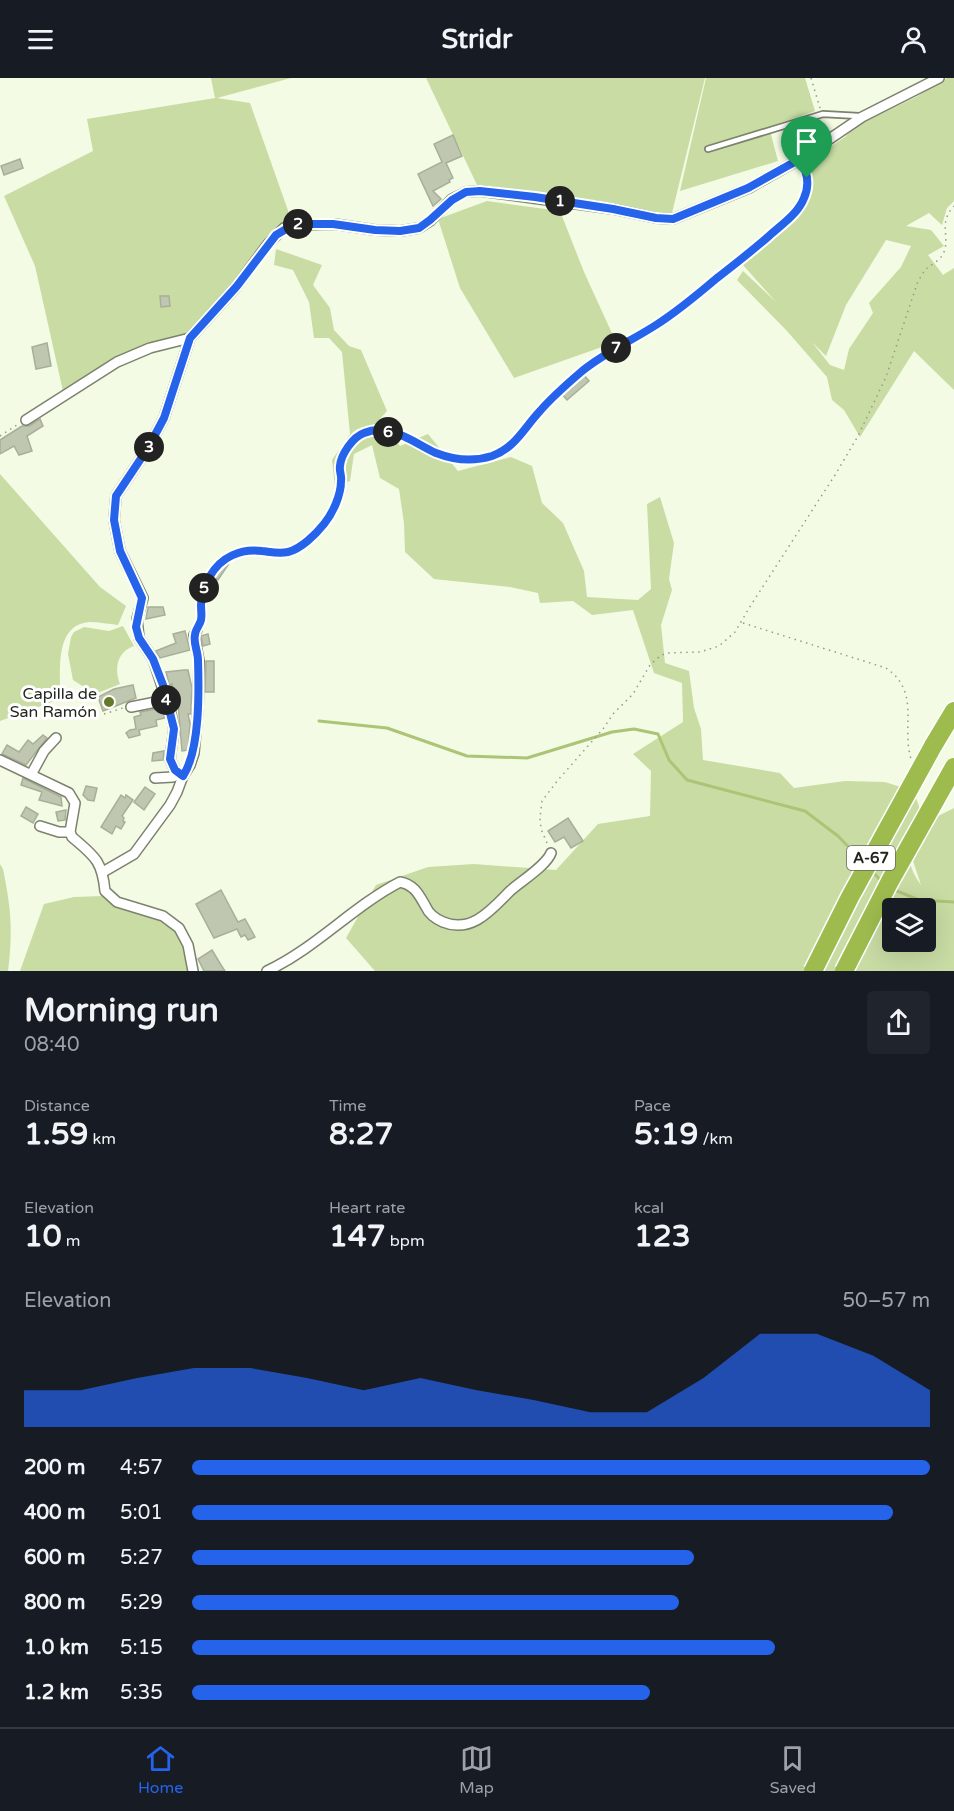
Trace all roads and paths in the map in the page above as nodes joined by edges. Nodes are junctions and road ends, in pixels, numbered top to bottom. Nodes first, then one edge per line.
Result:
1 (811, 78) edge
2 (939, 78) edge
3 (823, 114) junction
4 (862, 117) junction
5 (708, 149) dead end
6 (800, 159) junction
7 (954, 206) edge
8 (190, 338) junction
9 (26, 420) joint
10 (0, 436) edge
11 (742, 622) junction
12 (197, 630) joint
13 (166, 700) junction
14 (131, 707) joint
15 (954, 711) edge
16 (104, 714) dead end
17 (56, 738) dead end
18 (0, 760) edge
19 (912, 762) dead end
20 (954, 767) edge
21 (32, 774) junction
22 (181, 775) junction
23 (155, 778) dead end
24 (40, 826) dead end
25 (70, 832) junction
26 (551, 853) joint
27 (103, 872) junction
28 (193, 971) edge
29 (267, 971) edge
30 (813, 971) edge
31 (844, 971) edge

1 - 3 path
2 - 4 street
3 - 4 lane
3 - 5 lane
4 - 6 street
6 - 8 street
6 - 12 path
7 - 11 path
8 - 9 street
8 - 13 street
9 - 10 path
11 - 19 path
11 - 26 path
12 - 22 street
13 - 14 street
13 - 22 street
14 - 16 path
15 - 30 highway, A-67, bridge
17 - 21 street
18 - 21 street
20 - 31 highway, A-67, bridge
21 - 25 street
22 - 23 street
22 - 27 street
24 - 25 street
25 - 27 street
26 - 29 street
27 - 28 street

